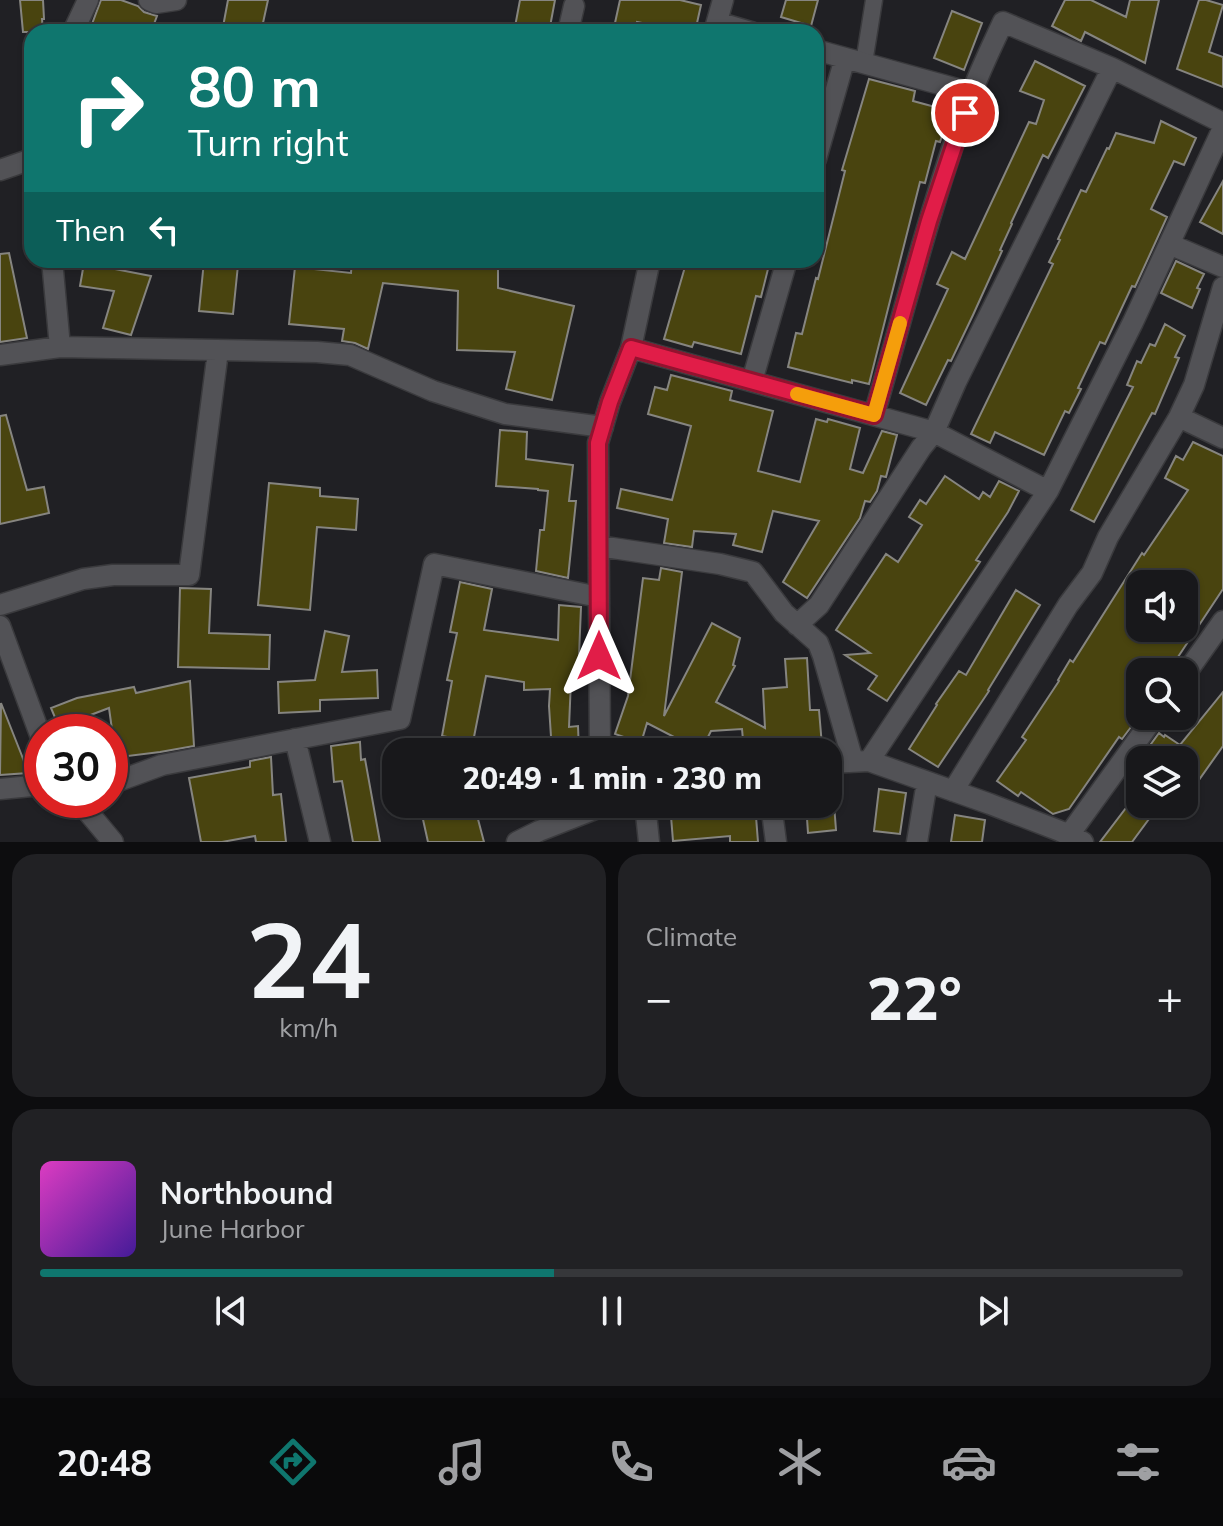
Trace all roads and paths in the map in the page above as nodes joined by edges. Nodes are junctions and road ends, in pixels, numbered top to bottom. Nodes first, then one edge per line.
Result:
1 (88, 0) edge
2 (149, 0) edge
3 (176, 0) edge
4 (723, 0) edge
5 (874, 0) edge
6 (574, 6) dead end
7 (77, 24) edge
8 (570, 24) edge
9 (716, 24) edge
10 (824, 52) edge
11 (854, 61) junction
12 (1112, 68) junction
13 (972, 93) junction
14 (1223, 125) edge
15 (824, 138) edge
16 (24, 162) edge
17 (0, 170) edge
18 (1169, 244) junction
19 (1223, 267) edge
20 (53, 268) edge
21 (648, 268) edge
22 (785, 268) edge
23 (1223, 287) edge
24 (60, 347) junction
25 (631, 348) junction
26 (218, 351) junction
27 (0, 355) edge
28 (752, 381) junction
29 (874, 415) junction
30 (1179, 417) junction
31 (603, 427) junction
32 (934, 432) junction
33 (1223, 438) edge
34 (1048, 491) junction
35 (599, 546) junction
36 (599, 597) junction
37 (0, 605) edge
38 (797, 625) junction
39 (0, 626) edge
40 (1221, 626) edge
41 (1197, 658) edge
42 (32, 714) edge
43 (1144, 730) edge
44 (600, 738) edge
45 (295, 739) junction
46 (861, 761) junction
47 (842, 762) edge
48 (128, 777) edge
49 (927, 782) junction
50 (24, 787) edge
51 (0, 789) edge
52 (953, 791) junction
53 (93, 818) edge
54 (572, 818) edge
55 (646, 818) edge
56 (773, 818) edge
57 (1063, 837) edge
58 (113, 842) edge
59 (320, 842) edge
60 (517, 842) edge
61 (649, 842) edge
62 (776, 842) edge
63 (917, 842) edge

1 - 7 street
2 - 3 street
4 - 9 street
5 - 11 street
6 - 8 street
10 - 11 street
11 - 13 street
11 - 15 street
12 - 13 street
12 - 14 street
12 - 32 street
13 - 29 street
14 - 18 street
16 - 17 street
18 - 19 street
18 - 34 street
20 - 24 street
21 - 25 street
22 - 28 street
23 - 30 street
24 - 26 street
24 - 27 street
25 - 28 street
25 - 31 street
26 - 31 street
26 - 37 street
28 - 29 street
29 - 32 street
30 - 33 street
30 - 52 street
31 - 35 street
32 - 34 street
32 - 38 street
34 - 46 street
35 - 36 street
35 - 38 street
36 - 44 street
36 - 45 street
38 - 46 street
39 - 42 street
40 - 41 street
43 - 57 street
45 - 48 street
45 - 59 street
46 - 47 street
46 - 49 street
49 - 52 street
49 - 63 street
50 - 51 street
52 - 57 street
53 - 58 street
54 - 60 street
55 - 61 street
56 - 62 street

